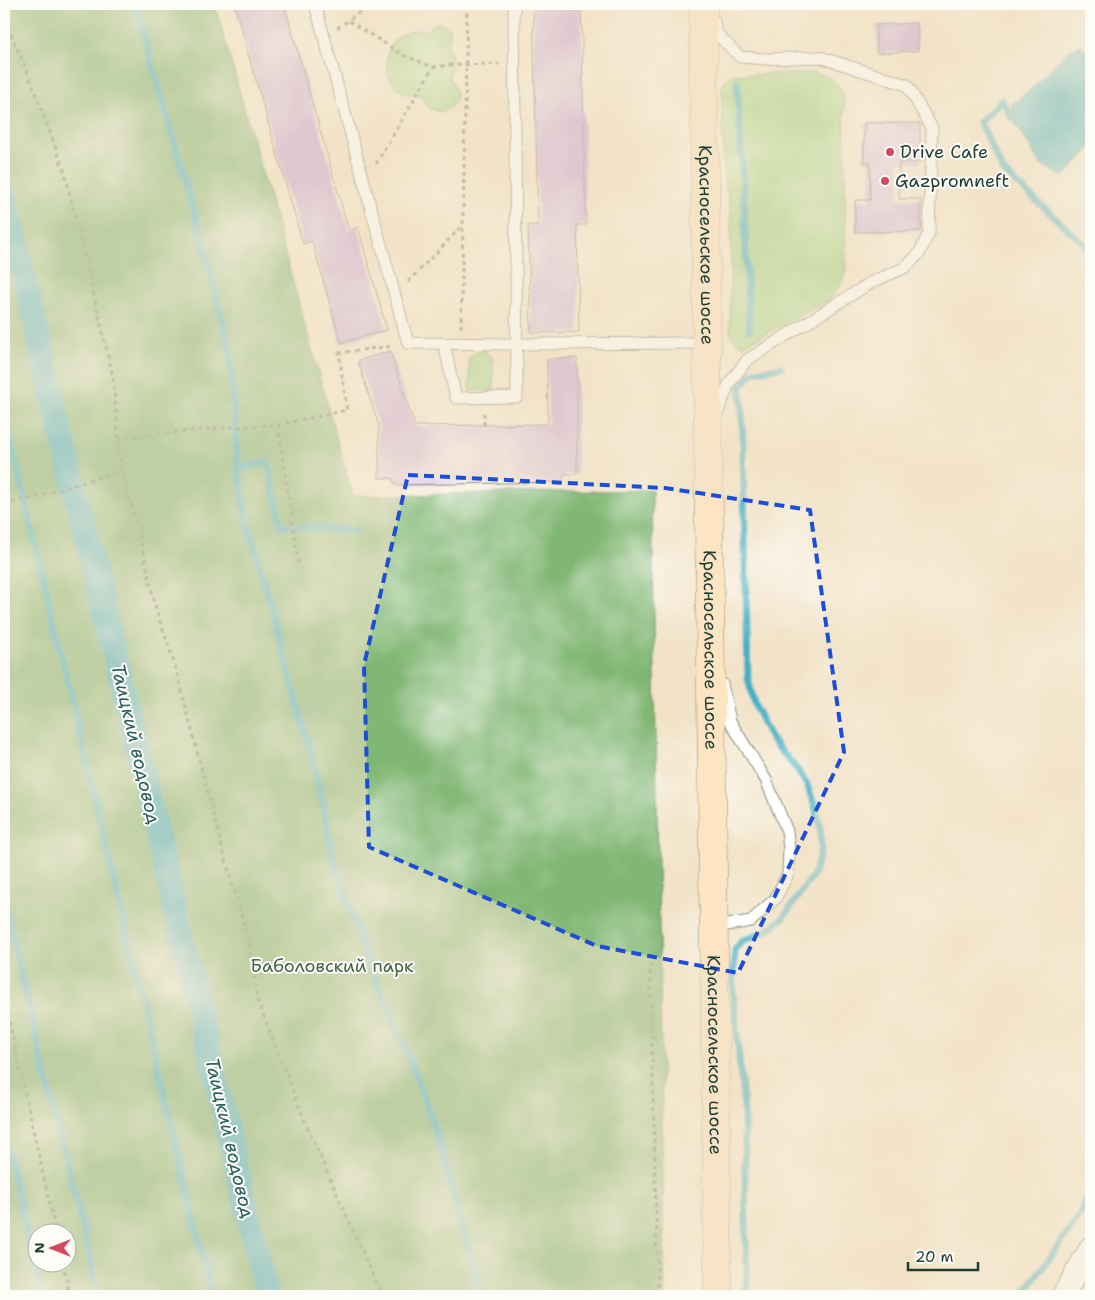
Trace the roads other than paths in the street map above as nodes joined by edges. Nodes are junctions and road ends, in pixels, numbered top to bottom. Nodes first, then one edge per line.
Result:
1 (315, 4) edge
2 (514, 4) edge
3 (703, 4) edge
4 (711, 4) edge
5 (708, 343) junction
6 (444, 344) junction
7 (517, 344) junction
8 (709, 442) junction
9 (712, 637) junction
10 (712, 925) junction
11 (1091, 1247) edge
12 (718, 1296) edge
13 (1063, 1296) edge

1 - 6 lane
2 - 7 lane
3 - 5 main road, Красносельское шоссе
4 - 8 lane
5 - 7 lane
5 - 8 main road, Красносельское шоссе
6 - 7 lane
6 - 7 lane
8 - 9 main road, Красносельское шоссе
9 - 10 main road, Красносельское шоссе
9 - 10 lane
10 - 12 main road, Красносельское шоссе
11 - 13 street

